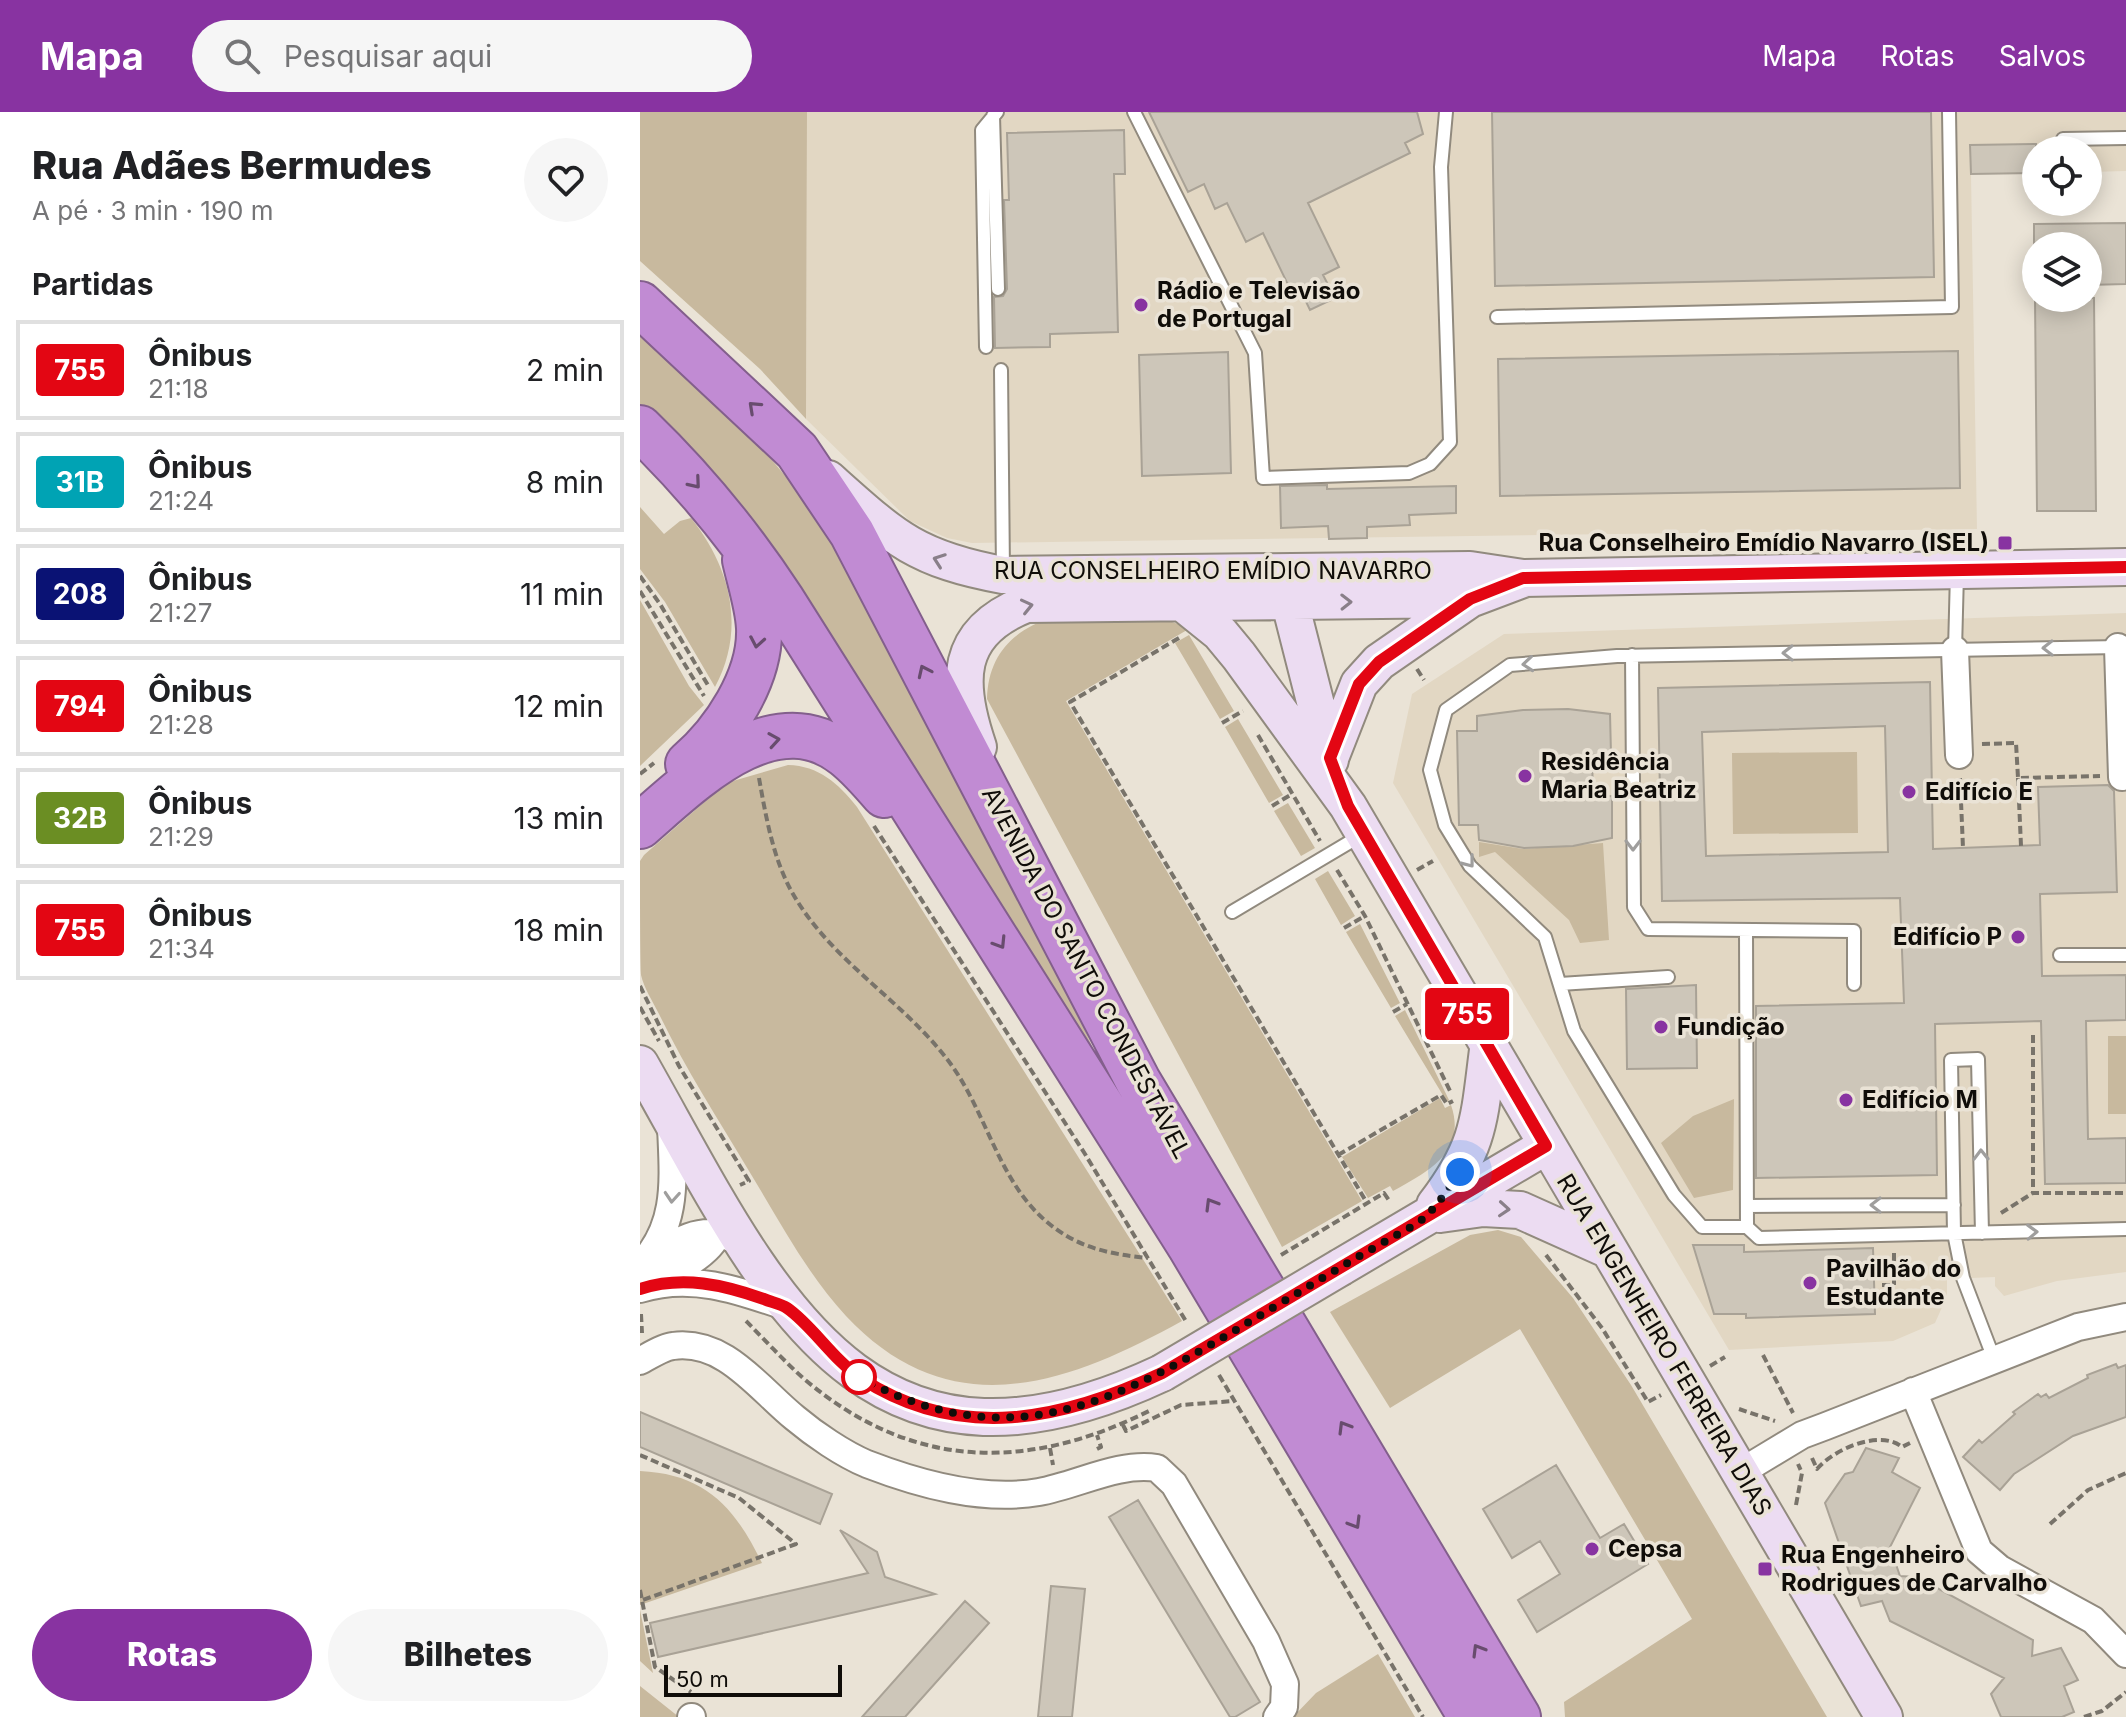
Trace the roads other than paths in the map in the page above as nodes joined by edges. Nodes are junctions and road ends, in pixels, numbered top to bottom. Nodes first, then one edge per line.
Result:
1 (1134, 112) edge
2 (1446, 112) edge
3 (1949, 112) edge
4 (995, 114) edge
5 (2102, 138) edge
6 (2126, 138) edge
7 (998, 289) dead end
8 (640, 304) edge
9 (1497, 317) dead end
10 (986, 347) dead end
11 (1001, 370) dead end
12 (640, 428) edge
13 (797, 451) junction
14 (741, 538) junction
15 (2126, 567) edge
16 (1957, 570) junction
17 (1003, 575) junction
18 (1523, 578) junction
19 (1259, 588) junction
20 (1470, 599) junction
21 (1290, 603) junction
22 (1184, 604) junction
23 (2122, 647) edge
24 (1955, 650) junction
25 (1632, 655) junction
26 (1248, 700) junction
27 (736, 724) junction
28 (1959, 750) road end
29 (1330, 758) junction
30 (2122, 777) dead end
31 (640, 803) edge
32 (1001, 813) junction
33 (1356, 820) junction
34 (640, 826) edge
35 (958, 877) junction
36 (1232, 912) dead end
37 (1746, 930) junction
38 (2060, 955) dead end
39 (2126, 955) edge
40 (1668, 977) dead end
41 (1560, 984) junction
42 (1854, 984) dead end
43 (1488, 1050) junction
44 (640, 1064) edge
45 (671, 1119) junction
46 (1546, 1146) junction
47 (727, 1197) junction
48 (1954, 1205) junction
49 (1413, 1206) junction
50 (1747, 1206) junction
51 (1747, 1227) junction
52 (2126, 1229) edge
53 (1954, 1233) junction
54 (1982, 1233) junction
55 (1607, 1249) junction
56 (642, 1277) edge
57 (787, 1307) junction
58 (2126, 1317) edge
59 (1994, 1359) junction
60 (640, 1361) edge
61 (1913, 1391) junction
62 (1739, 1473) junction
63 (2126, 1654) edge
64 (1277, 1717) edge
65 (1471, 1717) edge
66 (1518, 1717) edge
67 (1884, 1717) edge

1 - 2 lane
3 - 9 lane
4 - 7 lane
4 - 10 lane
5 - 6 lane
13 -> 8 highway, AVENIDA DO SANTO CONDESTÁVEL
11 - 17 lane
12 -> 14 highway, AVENIDA DO SANTO CONDESTÁVEL
17 -> 13 street, RUA CONSELHEIRO EMÍDIO NAVARRO
32 -> 13 highway, AVENIDA DO SANTO CONDESTÁVEL
14 -> 27 highway
14 - 35 highway, AVENIDA DO SANTO CONDESTÁVEL
15 - 16 street, RUA CONSELHEIRO EMÍDIO NAVARRO
16 - 18 street, RUA CONSELHEIRO EMÍDIO NAVARRO
16 - 24 lane
17 - 19 street, RUA CONSELHEIRO EMÍDIO NAVARRO
18 - 19 street, RUA CONSELHEIRO EMÍDIO NAVARRO
18 - 20 street, RUA CONSELHEIRO EMÍDIO NAVARRO
19 - 21 street, RUA CONSELHEIRO EMÍDIO NAVARRO
19 - 22 street, RUA CONSELHEIRO EMÍDIO NAVARRO
19 - 26 street, RUA ENGENHEIRO FERREIRA DIAS
21 -> 20 street, RUA CONSELHEIRO EMÍDIO NAVARRO
20 - 29 street
21 - 29 street, RUA ENGENHEIRO FERREIRA DIAS
22 - 26 street
32 -> 22 street, RUA CONSELHEIRO EMÍDIO NAVARRO
23 -> 24 lane
23 - 30 street
24 -> 25 lane
24 - 28 street
25 -> 37 lane
25 -> 41 lane
26 - 33 street, RUA ENGENHEIRO FERREIRA DIAS
27 - 31 highway
27 - 34 highway
27 -> 35 highway
29 - 33 street, RUA ENGENHEIRO FERREIRA DIAS
66 -> 32 highway, AVENIDA DO SANTO CONDESTÁVEL
33 - 36 lane
33 - 43 street, RUA ENGENHEIRO FERREIRA DIAS
35 -> 65 highway, AVENIDA DO SANTO CONDESTÁVEL
37 - 42 lane
37 - 50 lane
38 - 39 lane
40 - 41 lane
41 - 51 lane
43 - 46 street, RUA ENGENHEIRO FERREIRA DIAS
43 - 49 street
44 - 45 street
45 - 47 street
45 -> 56 street
46 - 49 street
46 - 55 street, RUA ENGENHEIRO FERREIRA DIAS
47 - 56 street
47 - 57 street
48 -> 50 lane
48 - 53 lane
54 -> 48 lane
49 -> 55 street
49 - 57 street, bridge
50 - 51 lane
51 - 53 lane
54 -> 52 lane
53 - 54 lane
53 - 59 lane
55 - 62 street, RUA ENGENHEIRO FERREIRA DIAS
56 - 57 street
58 - 59 street
59 - 61 street
60 - 64 street
61 - 62 street
61 - 63 street
62 - 67 street, RUA ENGENHEIRO FERREIRA DIAS

